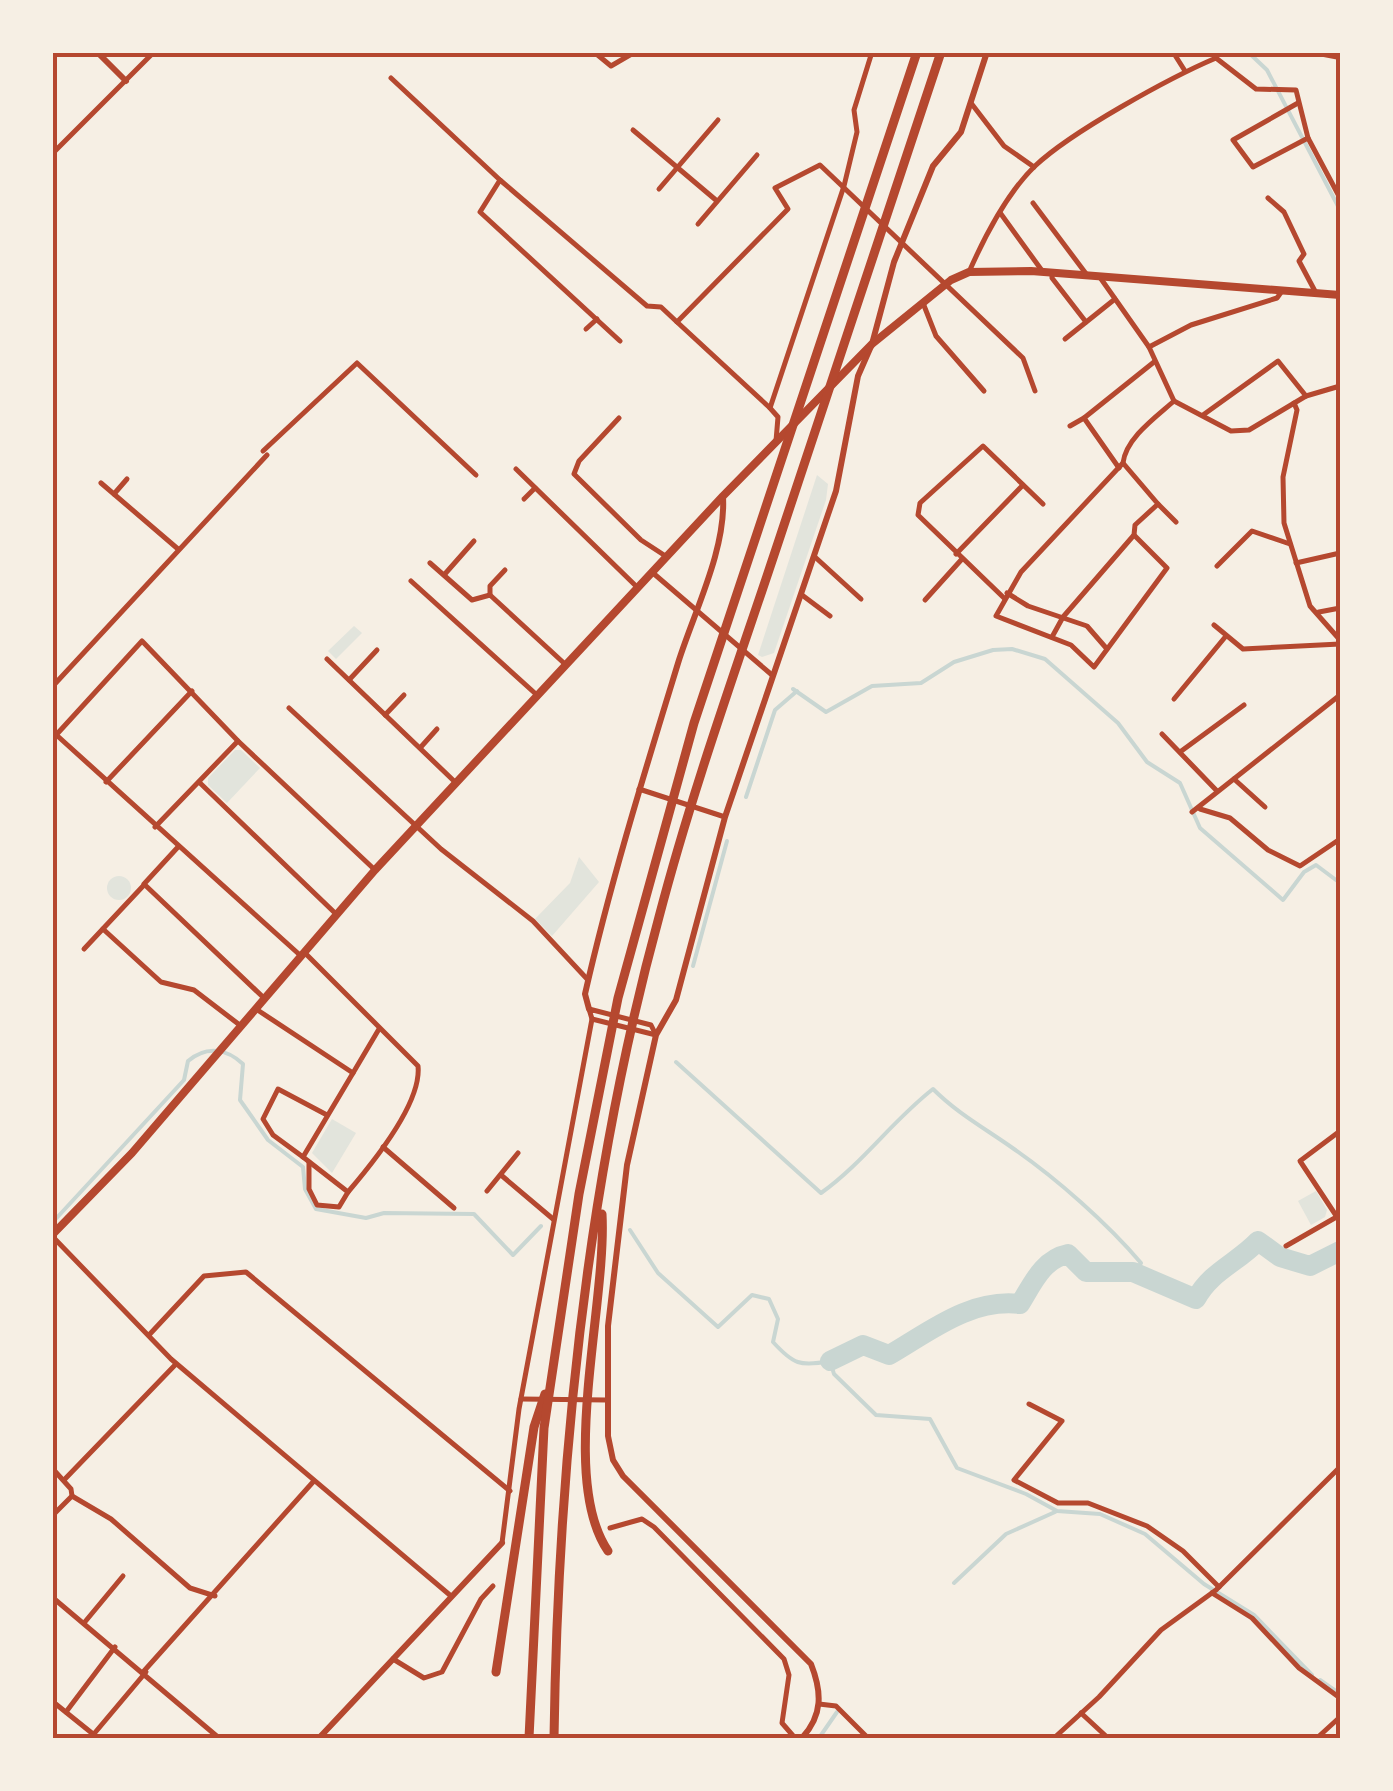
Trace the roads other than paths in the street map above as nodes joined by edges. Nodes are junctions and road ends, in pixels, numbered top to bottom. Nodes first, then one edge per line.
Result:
1 (97, 52) edge
2 (154, 52) edge
3 (594, 52) edge
4 (635, 52) edge
5 (872, 52) edge
6 (917, 52) edge
7 (941, 52) edge
8 (988, 52) edge
9 (1173, 52) edge
10 (1319, 52) edge
11 (1340, 56) edge
12 (1185, 71) junction
13 (391, 78) dead end
14 (126, 81) junction
15 (971, 104) junction
16 (1298, 104) junction
17 (718, 120) dead end
18 (633, 130) dead end
19 (1305, 140) junction
20 (52, 154) edge
21 (756, 155) dead end
22 (1034, 167) junction
23 (677, 168) junction
24 (1340, 174) edge
25 (500, 180) junction
26 (844, 186) junction
27 (1334, 186) junction
28 (658, 190) dead end
29 (1268, 198) dead end
30 (1340, 198) edge
31 (717, 202) junction
32 (1033, 204) dead end
33 (1001, 214) junction
34 (698, 224) dead end
35 (903, 240) junction
36 (969, 272) junction
37 (1047, 272) junction
38 (1087, 275) junction
39 (1099, 276) junction
40 (948, 282) junction
41 (1283, 289) junction
42 (1316, 292) junction
43 (1340, 295) edge
44 (1115, 299) junction
45 (923, 303) junction
46 (597, 320) junction
47 (678, 322) junction
48 (1086, 322) junction
49 (586, 329) dead end
50 (1065, 339) dead end
51 (620, 340) dead end
52 (872, 344) junction
53 (1148, 347) junction
54 (1154, 362) junction
55 (1340, 386) edge
56 (984, 391) dead end
57 (1035, 391) dead end
58 (1306, 396) junction
59 (1174, 400) junction
60 (1294, 403) junction
61 (770, 408) junction
62 (1201, 416) junction
63 (619, 418) dead end
64 (1084, 418) junction
65 (1070, 426) dead end
66 (776, 441) junction
67 (1121, 466) junction
68 (516, 469) dead end
69 (476, 475) dead end
70 (127, 479) dead end
71 (101, 483) dead end
72 (1023, 485) junction
73 (535, 488) junction
74 (114, 494) junction
75 (723, 496) junction
76 (524, 500) dead end
77 (1043, 504) dead end
78 (1158, 504) junction
79 (1176, 522) dead end
80 (1134, 535) junction
81 (474, 541) dead end
82 (1290, 544) junction
83 (178, 549) junction
84 (1340, 553) edge
85 (959, 556) junction
86 (666, 557) junction
87 (815, 557) junction
88 (1296, 562) junction
89 (430, 563) dead end
90 (1217, 566) dead end
91 (504, 570) dead end
92 (652, 572) junction
93 (444, 576) junction
94 (411, 580) dead end
95 (638, 588) junction
96 (802, 594) junction
97 (490, 595) junction
98 (1006, 596) junction
99 (861, 599) dead end
100 (925, 600) dead end
101 (1340, 608) edge
102 (694, 612) junction
103 (1317, 612) junction
104 (830, 616) dead end
105 (1063, 617) junction
106 (1214, 625) dead end
107 (1226, 636) junction
108 (1052, 638) junction
109 (1340, 642) edge
110 (378, 650) dead end
111 (1108, 650) junction
112 (327, 660) dead end
113 (566, 665) junction
114 (772, 675) junction
115 (349, 680) junction
116 (52, 686) edge
117 (192, 691) junction
118 (1340, 694) edge
119 (404, 695) dead end
120 (539, 697) junction
121 (1174, 699) dead end
122 (1244, 705) dead end
123 (289, 708) dead end
124 (385, 715) junction
125 (437, 729) dead end
126 (55, 733) edge
127 (1162, 734) dead end
128 (238, 741) junction
129 (420, 748) junction
130 (1180, 752) junction
131 (1234, 778) junction
132 (106, 782) junction
133 (199, 782) junction
134 (457, 784) junction
135 (639, 788) junction
136 (1218, 792) junction
137 (1265, 807) dead end
138 (725, 817) junction
139 (415, 826) junction
140 (155, 827) junction
141 (1340, 839) edge
142 (178, 847) junction
143 (375, 870) junction
144 (144, 884) junction
145 (336, 914) junction
146 (103, 929) junction
147 (84, 949) dead end
148 (303, 954) junction
149 (588, 980) junction
150 (265, 999) junction
151 (256, 1009) junction
152 (589, 1009) junction
153 (592, 1018) junction
154 (241, 1026) junction
155 (378, 1029) junction
156 (656, 1035) junction
157 (353, 1073) junction
158 (327, 1115) junction
159 (1340, 1131) edge
160 (384, 1147) junction
161 (518, 1153) dead end
162 (306, 1160) junction
163 (501, 1175) junction
164 (488, 1191) dead end
165 (348, 1192) junction
166 (602, 1194) junction
167 (454, 1208) dead end
168 (1339, 1216) edge
169 (553, 1219) junction
170 (52, 1236) edge
171 (1286, 1246) dead end
172 (148, 1336) junction
173 (176, 1364) junction
174 (521, 1399) junction
175 (606, 1400) junction
176 (1029, 1404) dead end
177 (543, 1409) junction
178 (1340, 1467) edge
179 (52, 1468) edge
180 (64, 1480) junction
181 (313, 1482) junction
182 (510, 1491) junction
183 (72, 1496) junction
184 (52, 1516) edge
185 (610, 1528) dead end
186 (502, 1543) joint
187 (608, 1551) dead end
188 (123, 1576) dead end
189 (492, 1586) dead end
190 (1215, 1590) junction
191 (215, 1596) junction
192 (452, 1596) junction
193 (52, 1597) edge
194 (84, 1623) junction
195 (115, 1648) junction
196 (393, 1659) junction
197 (145, 1672) junction
198 (496, 1672) dead end
199 (1340, 1698) edge
200 (52, 1701) edge
201 (819, 1704) junction
202 (66, 1712) junction
203 (1081, 1713) junction
204 (1340, 1717) edge
205 (96, 1737) edge
206 (220, 1738) edge
207 (318, 1738) edge
208 (528, 1738) edge
209 (554, 1738) edge
210 (798, 1738) edge
211 (868, 1738) edge
212 (1054, 1738) edge
213 (1108, 1738) edge
214 (1316, 1738) edge

1 - 14 street
2 - 14 street
3 - 4 street
5 - 26 street
6 - 177 highway
7 - 166 highway
8 - 15 street
9 - 12 street
10 - 11 main road
12 - 16 street
12 - 22 street
13 - 25 street
14 - 20 street
15 - 22 street
15 - 35 street
16 - 19 street
16 - 19 street
17 - 23 street
18 - 23 street
19 - 27 street
21 - 31 street
22 - 33 street
23 - 28 street
23 - 31 street
24 - 27 street
25 - 46 street
25 - 47 street
26 - 35 street
26 - 47 street
26 - 61 street
27 - 30 street
29 - 42 street
31 - 34 street
32 - 38 street
33 - 36 street
33 - 37 street
35 - 40 street
35 - 52 street
36 - 37 main road
36 - 40 main road
37 - 38 main road
37 - 48 street
38 - 39 main road
39 - 41 main road
39 - 44 street
40 - 45 main road
40 - 57 street
41 - 42 main road
41 - 53 street
42 - 43 main road
44 - 48 street
44 - 53 street
45 - 52 main road
45 - 56 street
46 - 49 street
46 - 51 street
47 - 61 street
48 - 50 street
52 - 66 main road
52 - 87 street
53 - 54 street
54 - 59 street
54 - 64 street
55 - 58 street
58 - 60 street
58 - 62 street
59 - 62 street
59 - 67 street
60 - 62 street
60 - 82 street
61 - 66 street
63 - 86 street
64 - 65 street
64 - 67 street
66 - 75 main road
67 - 78 street
67 - 98 street
68 - 73 street
69 - 83 street
70 - 74 street
71 - 74 street
72 - 77 street
72 - 85 street
72 - 85 street
73 - 76 street
73 - 95 street
74 - 83 street
75 - 86 main road
75 - 102 street
78 - 79 street
78 - 80 street
80 - 105 street
80 - 111 street
81 - 93 street
82 - 88 street
82 - 90 street
83 - 116 street
84 - 88 street
85 - 98 street
85 - 100 street
86 - 92 main road
87 - 96 street
87 - 99 street
88 - 103 street
89 - 93 street
91 - 97 street
92 - 95 main road
92 - 102 street
93 - 97 street
94 - 120 street
95 - 113 main road
96 - 104 street
96 - 114 street
97 - 113 street
98 - 105 street
98 - 108 street
101 - 103 street
102 - 114 street
102 - 135 street
103 - 109 street
105 - 108 street
105 - 111 street
106 - 107 street
107 - 109 street
107 - 121 street
108 - 111 street
110 - 115 street
112 - 115 street
113 - 120 main road
114 - 138 street
115 - 124 street
117 - 126 street
117 - 128 street
117 - 132 street
118 - 131 street
119 - 124 street
120 - 134 main road
122 - 130 street
123 - 139 street
124 - 129 street
125 - 129 street
126 - 132 street
127 - 130 street
128 - 133 street
128 - 143 street
129 - 134 street
130 - 136 street
131 - 136 street
131 - 137 street
132 - 140 street
133 - 140 street
133 - 145 street
134 - 139 main road
135 - 138 street
135 - 149 street
136 - 141 street
138 - 156 street
139 - 143 main road
139 - 149 street
140 - 142 street
142 - 144 street
142 - 148 street
143 - 145 main road
144 - 146 street
144 - 150 street
145 - 148 main road
146 - 147 street
146 - 154 street
148 - 150 main road
148 - 155 street
149 - 152 street
150 - 151 main road
151 - 154 main road
151 - 157 street
152 - 153 street
152 - 156 street
153 - 156 street
153 - 169 street
154 - 170 main road
155 - 157 street
155 - 160 street
156 - 175 street
157 - 158 street
158 - 162 street
158 - 162 street
159 - 168 street
160 - 165 street
160 - 167 street
161 - 163 street
162 - 165 street
162 - 165 street
163 - 164 street
163 - 169 street
166 - 187 highway
166 - 209 highway
168 - 171 street
169 - 174 street
170 - 172 street
172 - 173 street
172 - 182 street
173 - 180 street
173 - 181 street
174 - 175 street
174 - 182 street
175 - 201 street
176 - 190 street
177 - 198 highway
177 - 208 highway
178 - 190 street
179 - 180 street
180 - 183 street
181 - 191 street
181 - 192 street
182 - 186 street
183 - 184 street
183 - 191 street
185 - 210 street
186 - 192 street
188 - 194 street
189 - 196 street
190 - 199 street
190 - 203 street
191 - 197 street
192 - 196 street
193 - 194 street
194 - 195 street
195 - 197 street
195 - 202 street
196 - 207 street
197 - 205 street
197 - 206 street
200 - 202 street
201 - 210 street
201 - 211 street
202 - 205 street
203 - 212 street
203 - 213 street
204 - 214 street

